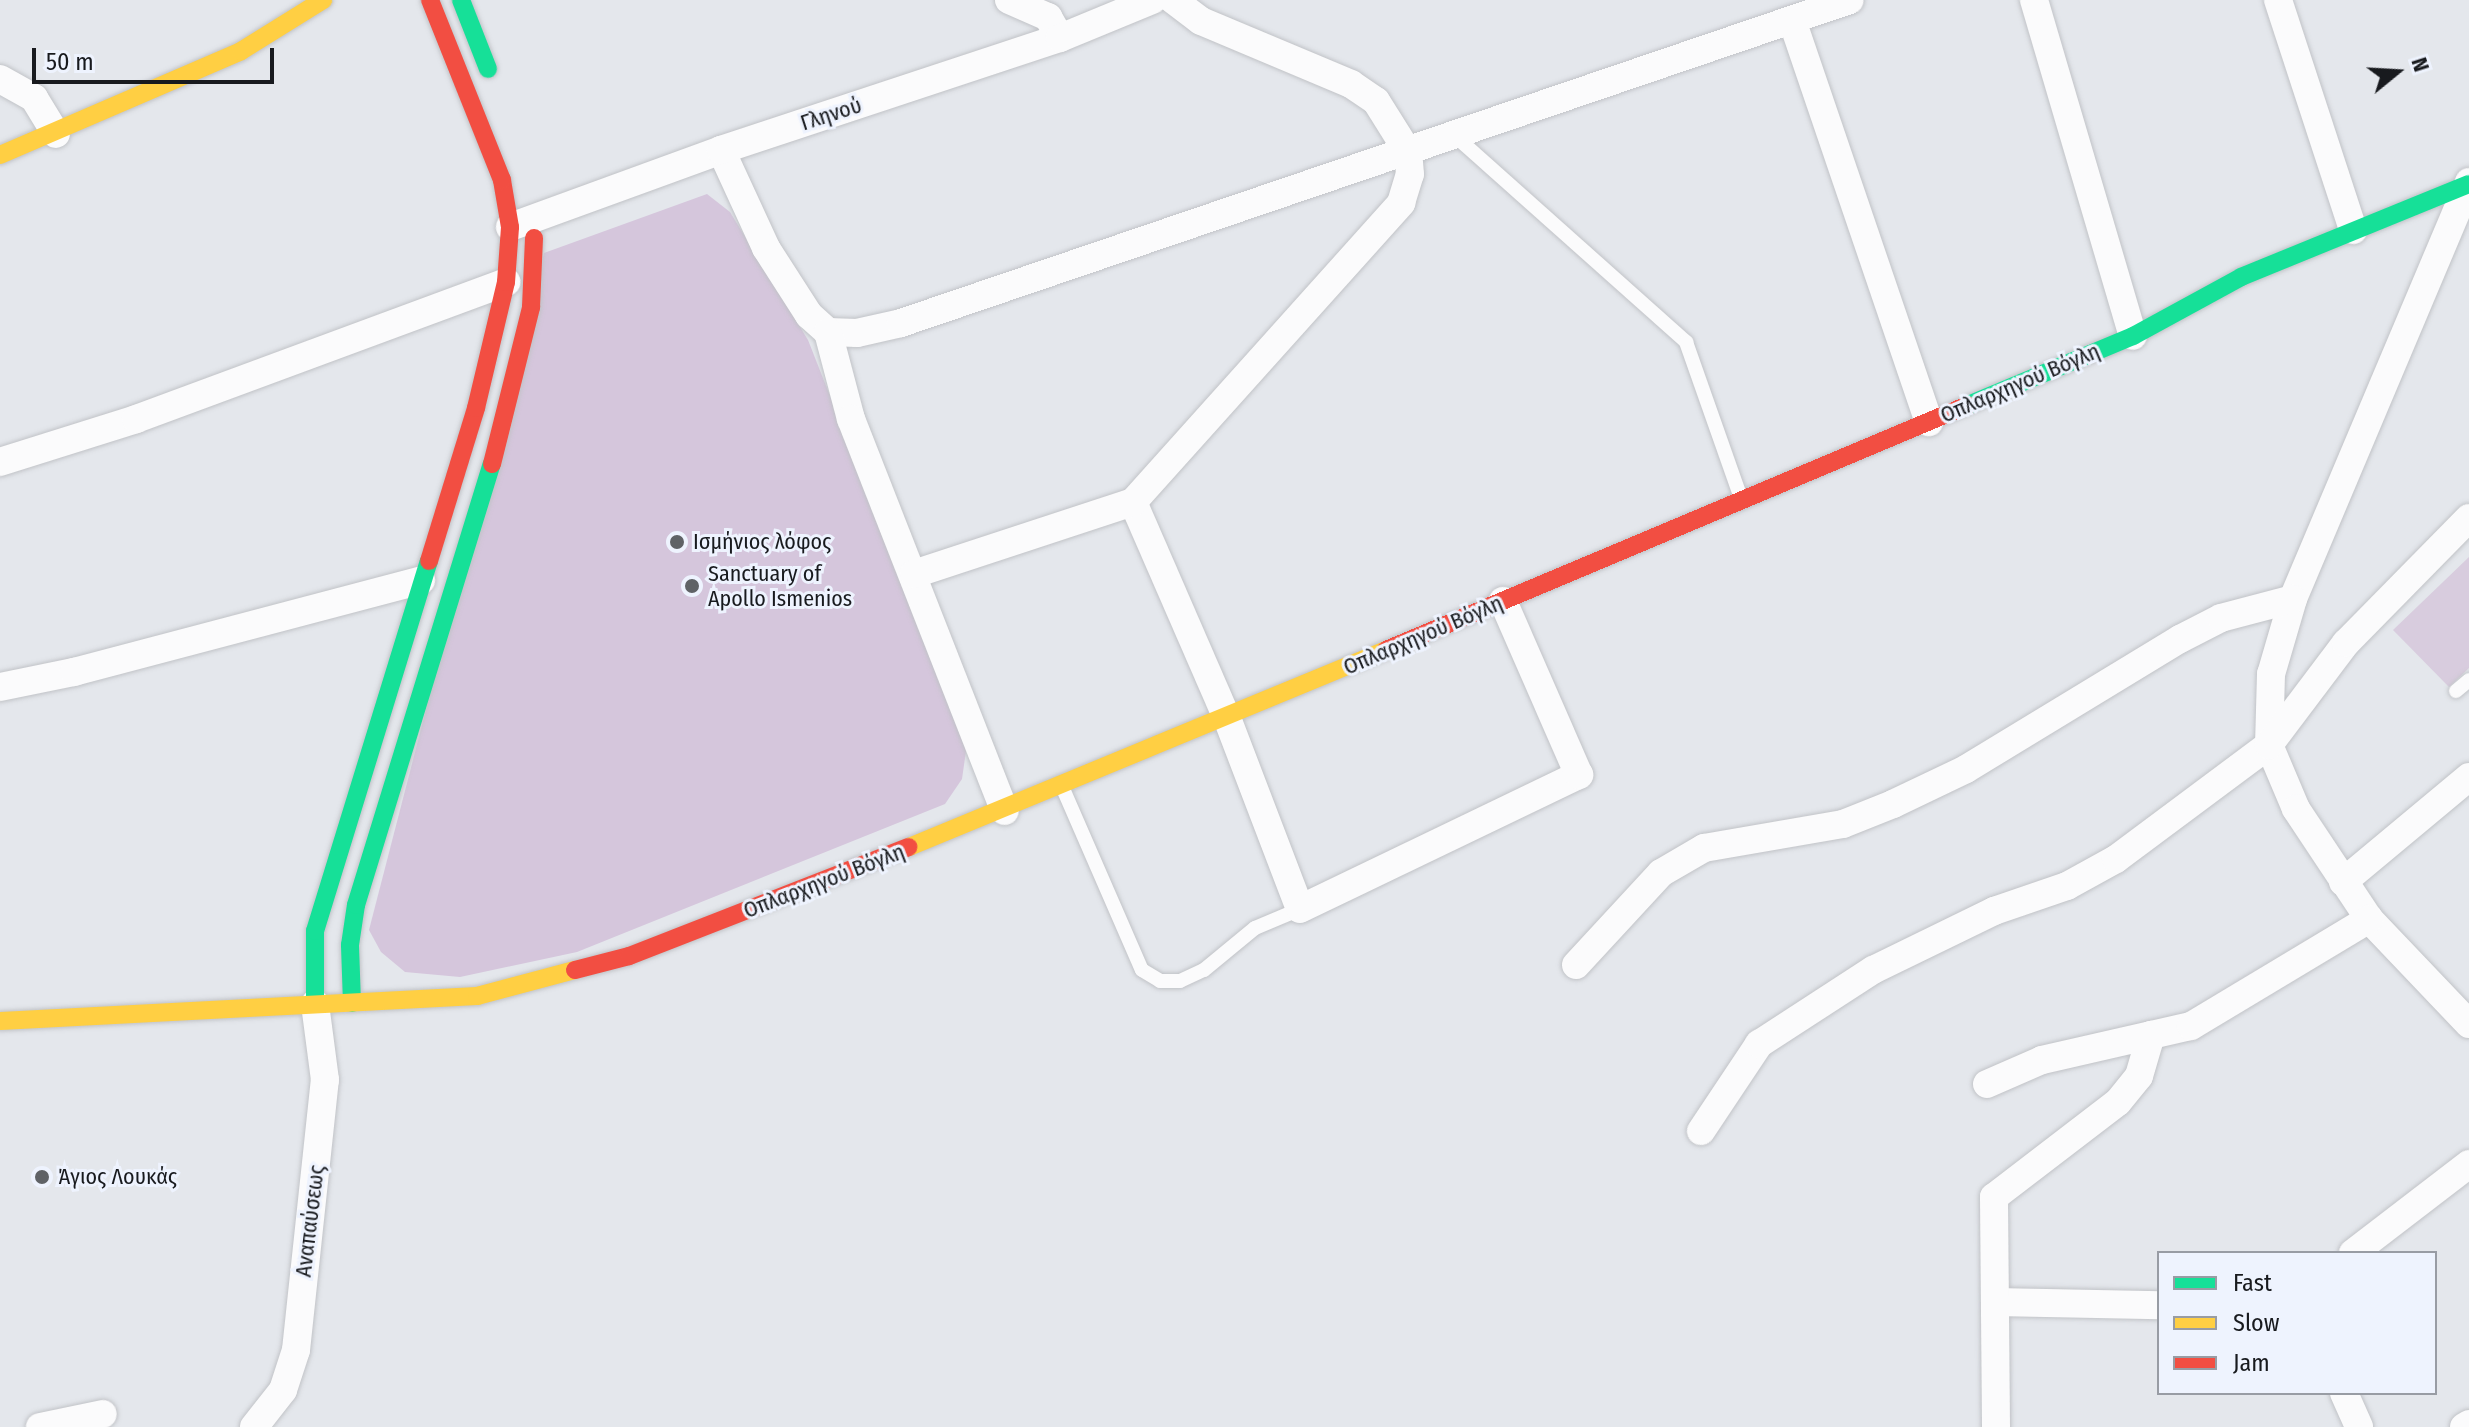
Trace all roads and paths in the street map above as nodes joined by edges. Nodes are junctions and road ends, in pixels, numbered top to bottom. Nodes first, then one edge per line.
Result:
1 (323, 0) edge
2 (430, 0) edge
3 (461, 0) edge
4 (1009, 0) edge
5 (1152, 0) edge
6 (1173, 0) edge
7 (1850, 0) edge
8 (2034, 0) edge
9 (2278, 0) edge
10 (1792, 20) junction
11 (1060, 38) junction
12 (0, 79) edge
13 (495, 86) dead end
14 (56, 134) junction
15 (1455, 136) junction
16 (721, 150) junction
17 (1408, 152) junction
18 (0, 155) edge
19 (2469, 184) edge
20 (524, 213) junction
21 (2353, 230) junction
22 (506, 282) junction
23 (828, 332) junction
24 (2133, 336) junction
25 (1929, 422) junction
26 (0, 462) edge
27 (1742, 499) junction
28 (1133, 502) junction
29 (2469, 518) edge
30 (431, 550) junction
31 (459, 559) junction
32 (914, 574) junction
33 (421, 580) junction
34 (2293, 599) junction
35 (1503, 601) junction
36 (2469, 680) edge
37 (0, 687) edge
38 (2456, 691) dead end
39 (1227, 718) junction
40 (2269, 745) junction
41 (2469, 777) edge
42 (1062, 787) junction
43 (1005, 811) junction
44 (2343, 882) junction
45 (1300, 909) junction
46 (2369, 919) junction
47 (1576, 965) dead end
48 (352, 1003) junction
49 (315, 1004) junction
50 (0, 1021) edge
51 (2469, 1024) edge
52 (2151, 1035) junction
53 (1987, 1084) dead end
54 (1701, 1131) dead end
55 (2469, 1164) edge
56 (2356, 1251) edge
57 (1996, 1302) junction
58 (2157, 1305) edge
59 (2345, 1395) edge
60 (103, 1414) dead end
61 (2469, 1424) edge
62 (40, 1427) edge
63 (254, 1427) edge
64 (1996, 1427) edge
65 (2359, 1427) edge
66 (2464, 1427) edge

1 - 14 main road
2 - 20 main road
3 - 13 main road
4 - 11 street
5 - 11 street, Γληνού
6 - 17 street
7 - 10 street
8 - 24 street
9 - 21 street
10 - 15 street
10 - 25 street
11 - 16 street, Γληνού
12 - 14 street
14 - 18 main road
15 - 17 street
15 - 27 lane
16 - 20 street, Γληνού
16 - 23 street
17 - 23 street
17 - 28 street
19 - 21 main road, Οπλαρχηγού Βόγλη
19 - 34 street
20 - 22 main road
20 - 31 main road
21 - 24 main road, Οπλαρχηγού Βόγλη
22 - 26 street
22 - 30 main road
23 - 32 street
24 - 25 main road, Οπλαρχηγού Βόγλη
25 - 27 main road, Οπλαρχηγού Βόγλη
27 - 35 main road, Οπλαρχηγού Βόγλη
28 - 32 street
28 - 39 street
29 - 40 street
30 - 31 main road
30 - 33 main road
31 - 48 main road
32 - 43 street
33 - 37 street
33 - 49 main road
34 - 40 street
34 - 47 street
35 - 39 main road, Οπλαρχηγού Βόγλη
35 - 45 street
36 - 38 lane
39 - 42 main road, Οπλαρχηγού Βόγλη
39 - 45 street
40 - 44 street
40 - 54 street
41 - 44 street
42 - 43 main road, Οπλαρχηγού Βόγλη
42 - 45 lane
43 - 48 main road, Οπλαρχηγού Βόγλη
44 - 46 street
46 - 51 street
46 - 52 street
48 - 49 main road, Οπλαρχηγού Βόγλη
49 - 50 main road, Οπλαρχηγού Βόγλη
49 - 63 street, Αναπαύσεως
52 - 53 street
52 - 57 street
55 - 56 street
57 - 58 street
57 - 64 street
59 - 65 street
60 - 62 street
61 - 66 street

